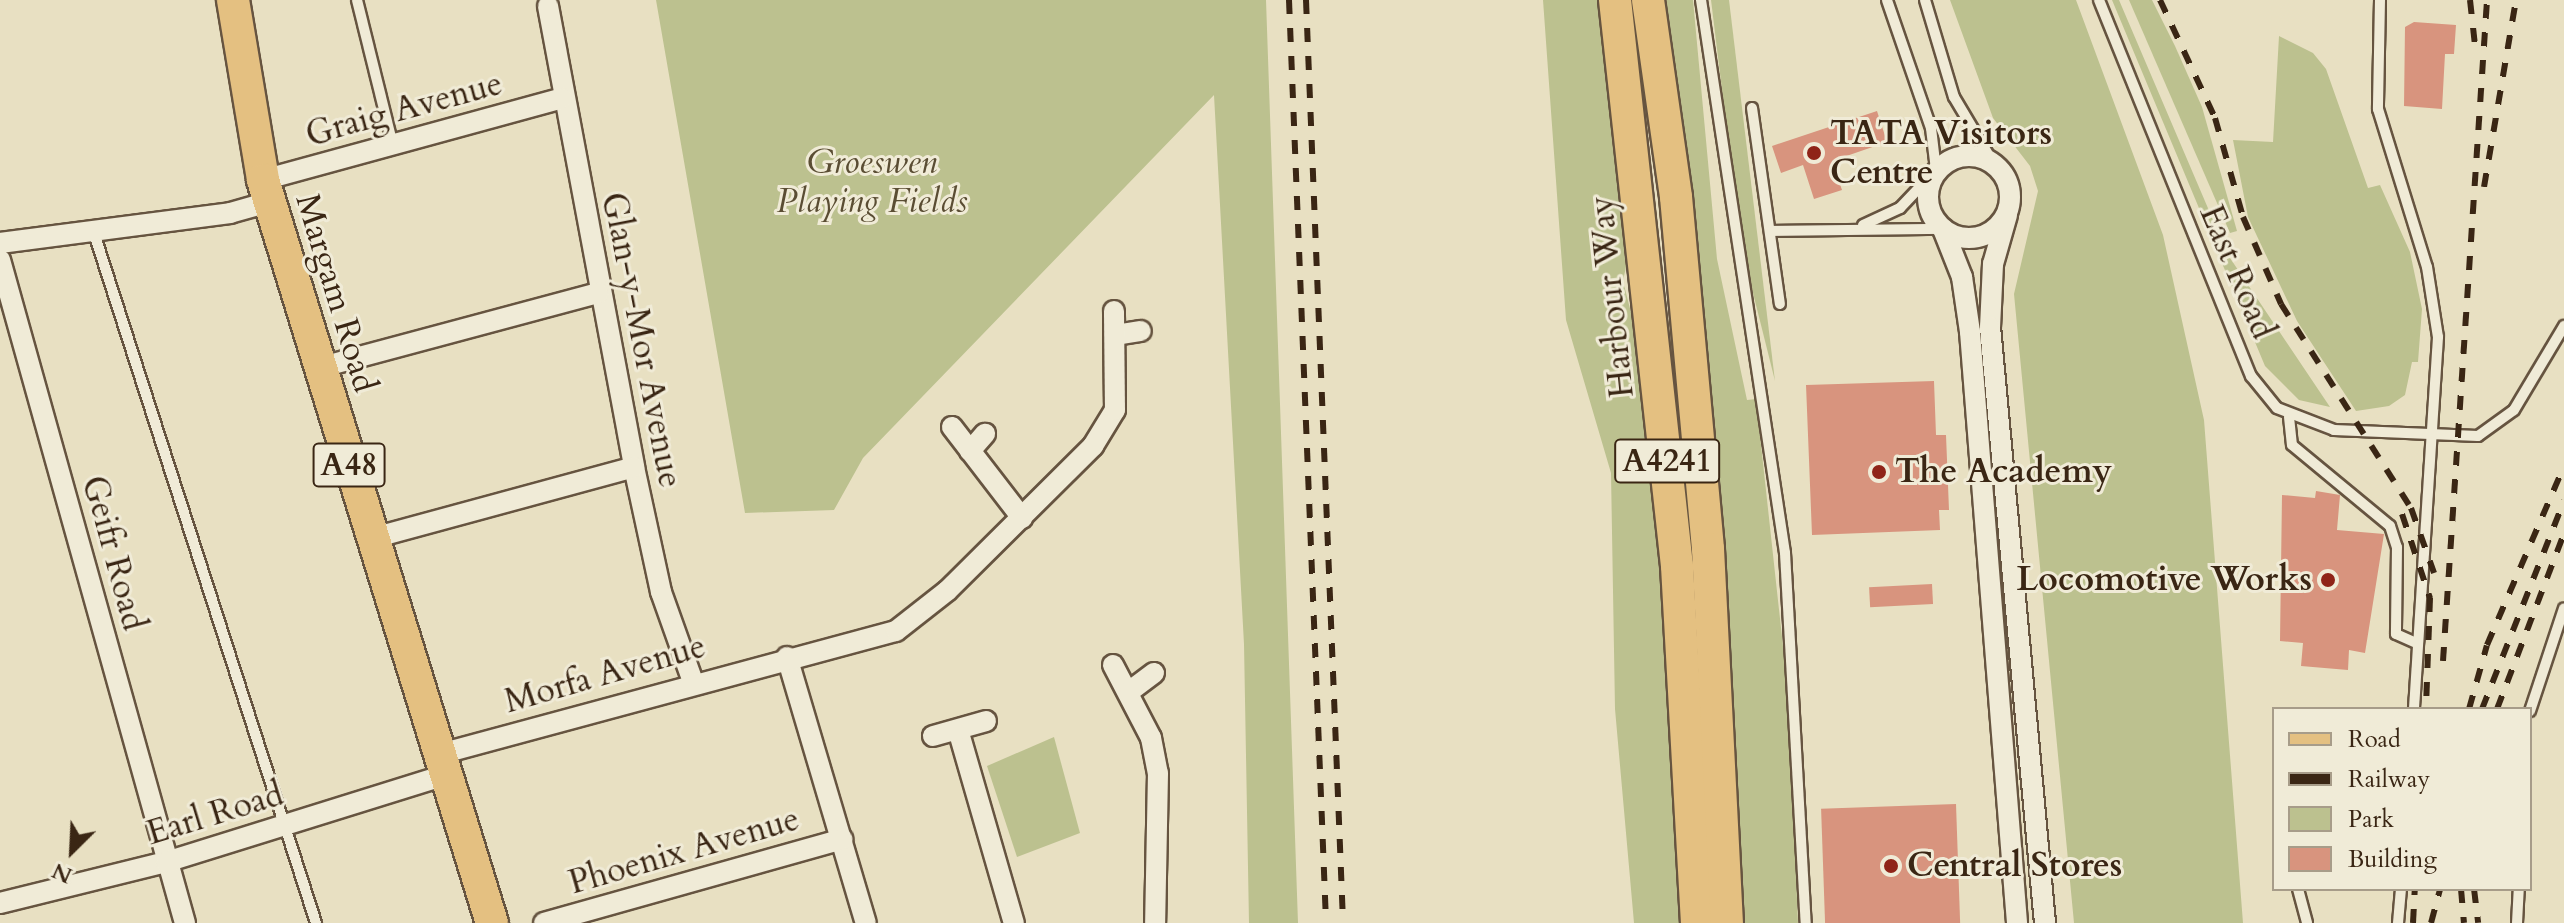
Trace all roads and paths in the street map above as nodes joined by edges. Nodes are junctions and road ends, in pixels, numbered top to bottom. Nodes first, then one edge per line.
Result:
1 (233, 0) edge
2 (357, 0) edge
3 (1615, 0) edge
4 (1648, 0) edge
5 (1701, 0) edge
6 (1887, 0) edge
7 (1925, 0) edge
8 (2099, 0) edge
9 (2380, 0) edge
10 (548, 6) dead end
11 (562, 98) junction
12 (1752, 108) dead end
13 (393, 147) junction
14 (1994, 164) junction
15 (1935, 176) junction
16 (266, 191) junction
17 (2007, 215) junction
18 (1863, 225) junction
19 (1943, 229) junction
20 (93, 230) junction
21 (1772, 231) junction
22 (0, 243) edge
23 (0, 260) edge
24 (598, 293) junction
25 (1780, 304) dead end
26 (1114, 311) dead end
27 (2564, 326) edge
28 (1141, 331) dead end
29 (1115, 335) junction
30 (318, 368) junction
31 (2289, 417) junction
32 (952, 427) dead end
33 (985, 434) dead end
34 (2434, 439) junction
35 (970, 451) junction
36 (634, 467) junction
37 (1022, 518) junction
38 (373, 538) junction
39 (2564, 608) edge
40 (2418, 644) junction
41 (787, 657) junction
42 (1113, 665) dead end
43 (1154, 673) dead end
44 (693, 682) junction
45 (1130, 691) junction
46 (2414, 707) edge
47 (2531, 707) edge
48 (986, 721) dead end
49 (959, 733) junction
50 (933, 736) dead end
51 (443, 764) junction
52 (286, 826) junction
53 (842, 839) junction
54 (166, 862) junction
55 (2299, 891) edge
56 (2401, 891) edge
57 (2519, 891) edge
58 (0, 903) edge
59 (185, 923) edge
60 (316, 923) edge
61 (492, 923) edge
62 (544, 923) edge
63 (866, 923) edge
64 (1014, 923) edge
65 (1155, 923) edge
66 (1697, 923) edge
67 (1727, 923) edge
68 (1806, 923) edge
69 (2017, 923) edge
70 (2045, 923) edge
71 (2307, 923) edge
72 (2398, 923) edge
73 (2517, 923) edge

1 - 16 main road, Margam Road / A48
2 - 13 lane
3 - 66 main road, Harbour Way / A4241
4 - 67 main road, Harbour Way / A4241
5 - 68 lane
6 - 15 lane
7 - 14 lane
8 - 31 lane, East Road
9 - 34 lane
10 - 11 street, Glan-y-Mor Avenue
11 - 13 street, Graig Avenue
11 - 24 street, Glan-y-Mor Avenue
12 - 21 lane
13 - 16 street, Graig Avenue
14 - 15 street
14 - 17 street
15 - 18 lane
15 - 19 street
16 - 20 street, Graig Avenue
16 - 30 main road, Margam Road / A48
17 - 19 street
17 - 70 street
18 - 19 lane
18 - 21 lane
19 - 69 street
20 - 22 street, Graig Avenue
20 - 52 lane
21 - 25 lane
23 - 54 street, Geifr Road
24 - 30 street
24 - 36 street, Glan-y-Mor Avenue
26 - 29 street, Morfa Avenue
27 - 34 lane
28 - 29 street
29 - 37 street, Morfa Avenue
30 - 38 main road, Margam Road / A48
31 - 34 lane
31 - 40 lane
32 - 35 street
33 - 35 street
34 - 40 lane
35 - 37 street
36 - 38 street
36 - 44 street, Glan-y-Mor Avenue
37 - 41 street, Morfa Avenue
38 - 51 main road, Margam Road / A48
39 - 47 lane
40 - 46 lane
41 - 44 street, Morfa Avenue
41 - 53 street
42 - 45 street
43 - 45 street
44 - 51 street, Morfa Avenue
45 - 65 street
48 - 49 street
49 - 50 street
49 - 64 street
51 - 52 street, Earl Road
51 - 61 main road, Margam Road / A48
52 - 54 street, Earl Road
52 - 60 lane
53 - 62 street, Phoenix Avenue
53 - 63 street
54 - 58 street, Earl Road
54 - 59 street, Geifr Road
55 - 71 lane
56 - 72 lane
57 - 73 lane

